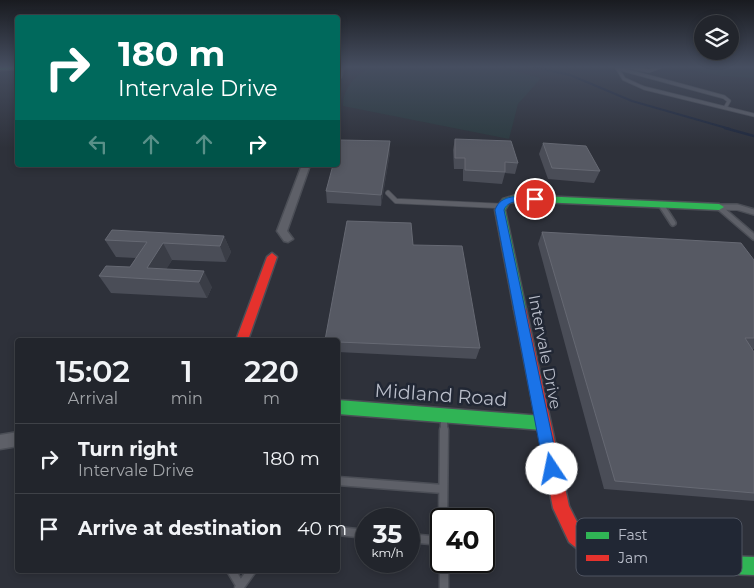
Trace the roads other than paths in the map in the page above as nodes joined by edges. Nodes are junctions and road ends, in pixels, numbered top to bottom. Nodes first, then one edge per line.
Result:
1 (668, 93) edge
2 (711, 93) edge
3 (725, 108) junction
4 (754, 116) edge
5 (305, 167) edge
6 (388, 193) dead end
7 (661, 205) junction
8 (501, 206) junction
9 (719, 207) junction
10 (754, 212) edge
11 (673, 223) dead end
12 (754, 237) edge
13 (288, 239) dead end
14 (272, 257) dead end
15 (243, 338) edge
16 (340, 408) edge
17 (444, 414) junction
18 (542, 423) junction
19 (15, 440) edge
20 (0, 442) edge
21 (340, 481) edge
22 (443, 489) junction
23 (443, 508) edge
24 (340, 531) edge
25 (355, 533) edge
26 (576, 537) edge
27 (232, 573) edge
28 (250, 573) edge
29 (444, 573) edge
30 (239, 586) edge
31 (444, 588) edge

1 - 3 lane
2 - 3 lane
3 - 4 lane
5 - 13 street
6 - 8 lane
7 - 8 street
7 - 9 street
7 - 11 lane
8 - 18 street, Intervale Drive
9 - 10 lane
9 - 12 lane
14 - 15 street
16 - 17 street, Midland Road
17 - 18 street, Midland Road
17 - 22 lane
18 - 26 street, Intervale Drive
19 - 20 street
21 - 22 lane
22 - 23 lane
24 - 25 lane
27 - 30 lane
28 - 30 lane
29 - 31 lane

